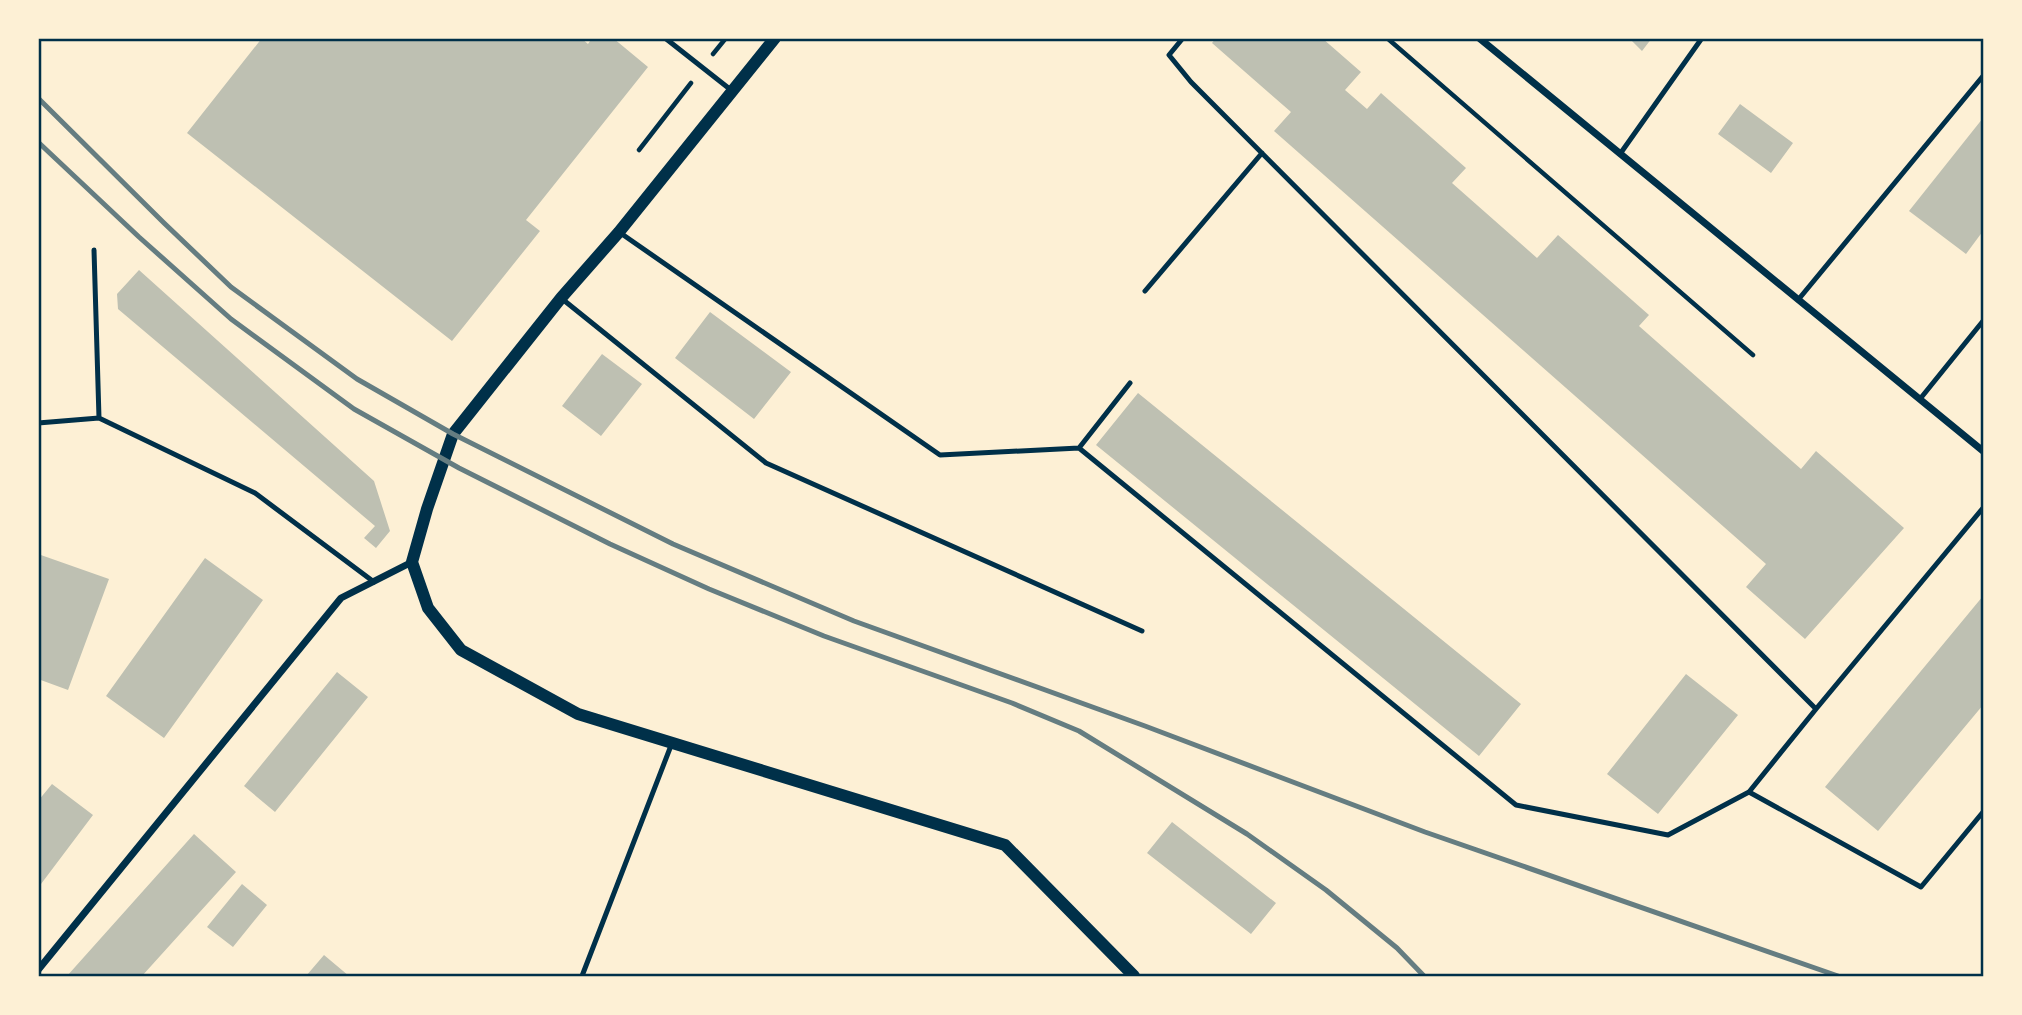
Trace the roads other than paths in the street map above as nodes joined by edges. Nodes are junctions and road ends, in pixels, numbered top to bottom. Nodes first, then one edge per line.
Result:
1 (665, 38) edge
2 (775, 38) edge
3 (1183, 38) edge
4 (1479, 38) edge
5 (1702, 38) edge
6 (1983, 76) edge
7 (734, 92) junction
8 (1262, 153) junction
9 (1620, 154) junction
10 (619, 232) junction
11 (94, 250) dead end
12 (1145, 291) dead end
13 (561, 298) junction
14 (1798, 300) junction
15 (1983, 321) edge
16 (1130, 383) dead end
17 (1920, 399) junction
18 (99, 418) junction
19 (38, 423) edge
20 (1983, 436) edge
21 (1976, 445) junction
22 (1079, 448) junction
23 (1983, 451) edge
24 (1983, 508) edge
25 (412, 562) junction
26 (374, 582) junction
27 (1142, 631) dead end
28 (1816, 709) junction
29 (672, 743) junction
30 (1749, 792) junction
31 (1983, 813) edge
32 (38, 970) edge
33 (582, 976) edge
34 (1134, 976) edge

1 - 7 lane
2 - 7 street
3 - 8 lane
4 - 9 street
5 - 9 lane
6 - 14 lane
7 - 10 street
8 - 12 lane
8 - 28 lane
9 - 14 street
10 - 13 street
10 - 22 lane
11 - 18 lane
13 - 25 street
13 - 27 lane
14 - 17 street
15 - 17 lane
16 - 22 lane
17 - 21 street
18 - 19 lane
18 - 26 lane
20 - 21 street
21 - 23 street
22 - 30 lane
24 - 28 lane
25 - 26 street
25 - 29 street
26 - 32 street
28 - 30 lane
29 - 33 lane
29 - 34 street
30 - 31 lane

